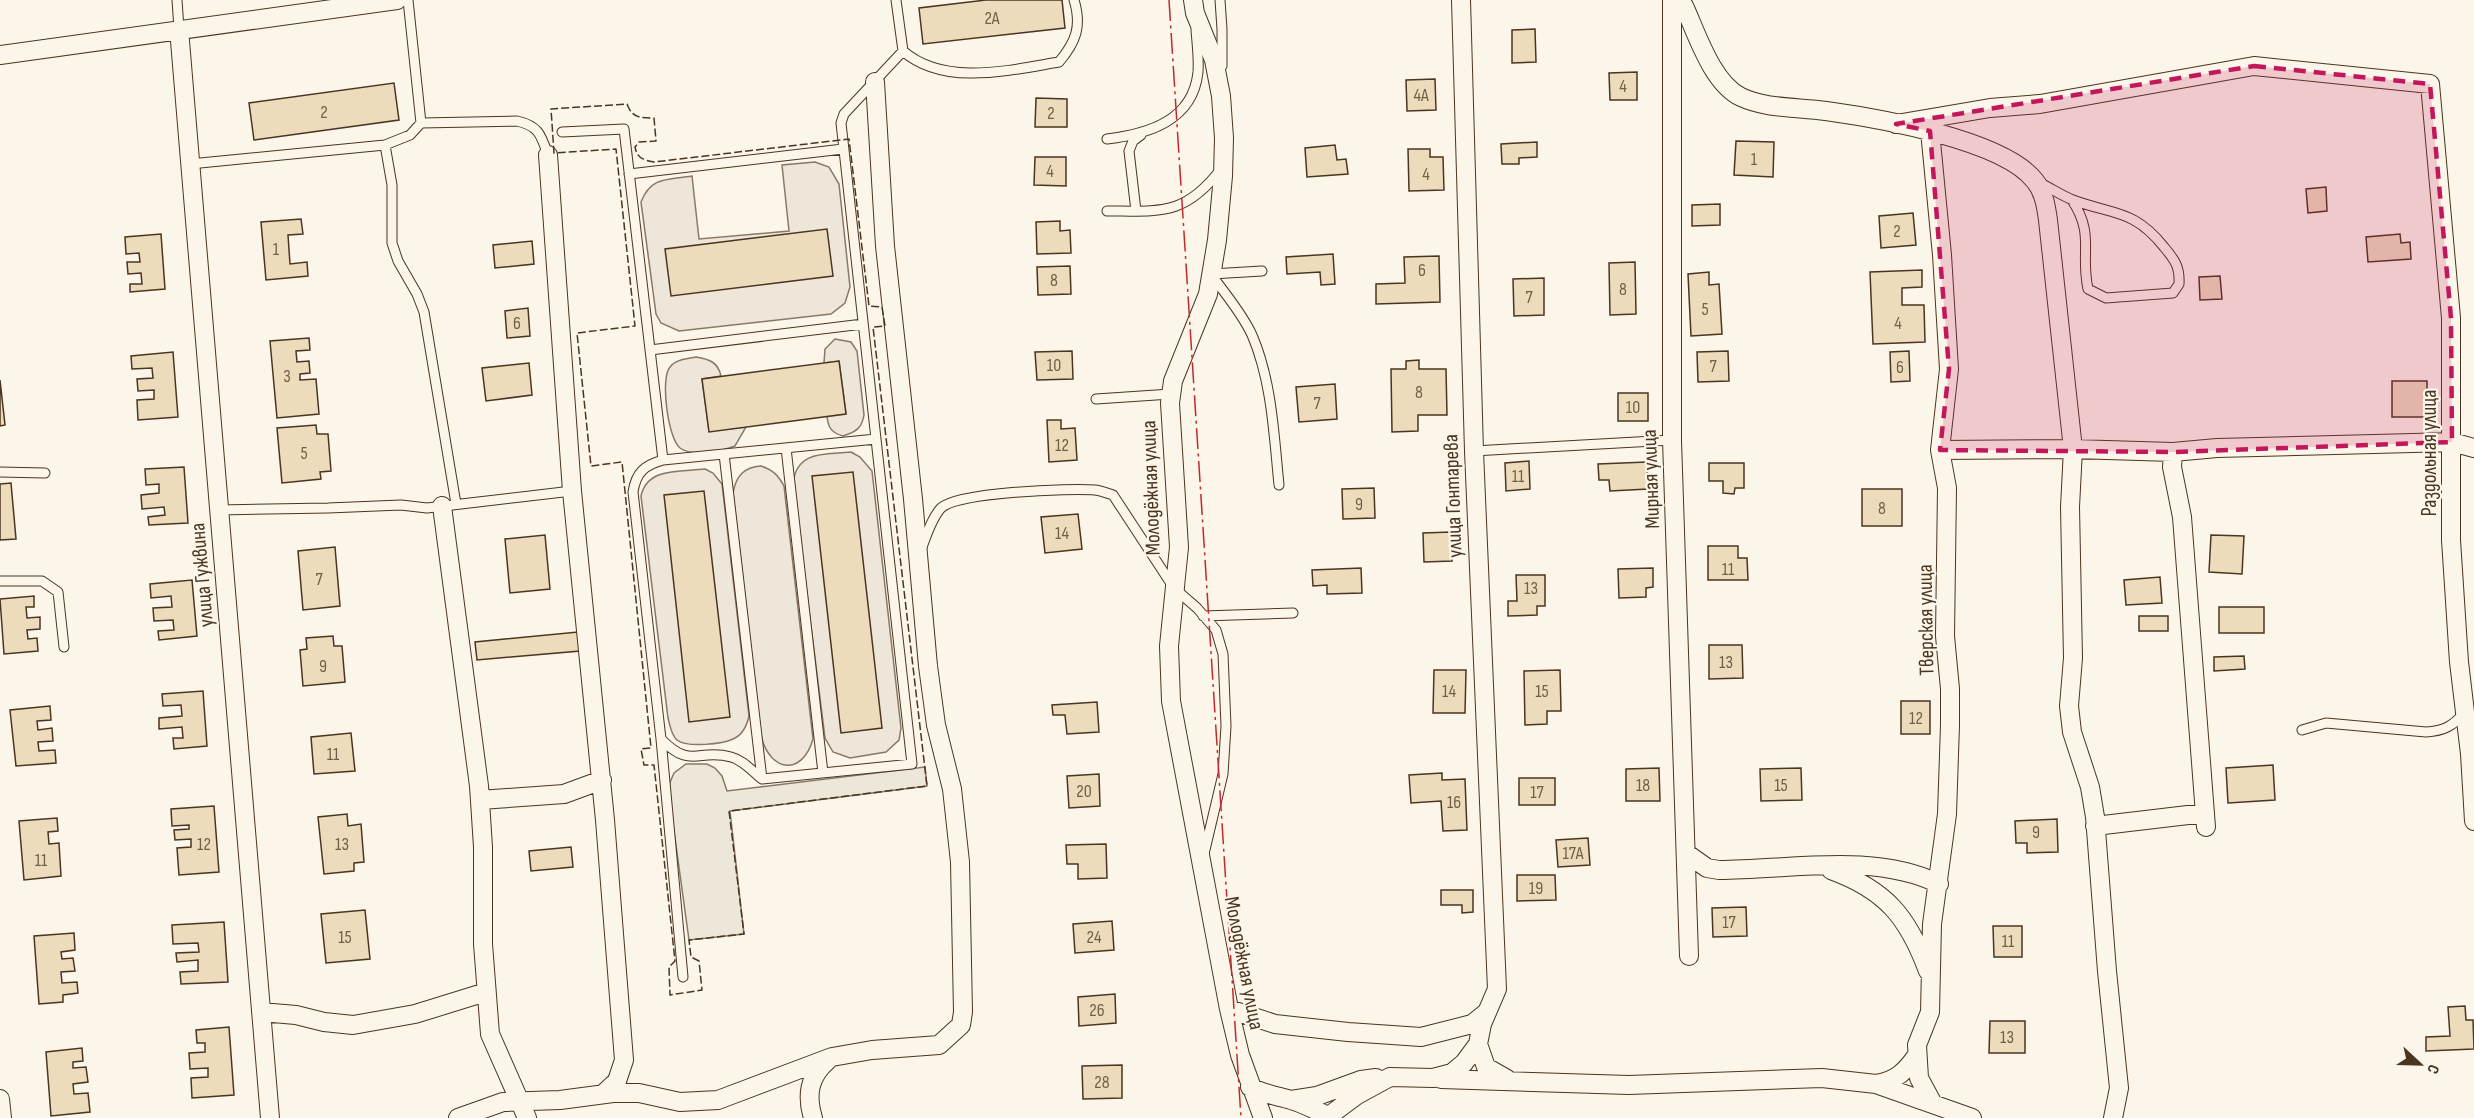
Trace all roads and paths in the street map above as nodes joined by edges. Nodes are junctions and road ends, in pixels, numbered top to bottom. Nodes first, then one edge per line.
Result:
1 (177, 0) edge
2 (397, 0) edge
3 (408, 0) edge
4 (896, 0) edge
5 (1074, 0) edge
6 (1220, 0) edge
7 (1461, 0) edge
8 (1672, 0) edge
9 (1678, 0) edge
10 (1194, 7) edge
11 (179, 29) junction
12 (903, 51) junction
13 (0, 56) edge
14 (875, 82) junction
15 (1221, 96) junction
16 (421, 123) junction
17 (1896, 124) junction
18 (1930, 131) junction
19 (562, 132) dead end
20 (1143, 133) junction
21 (1107, 139) dead end
22 (385, 145) junction
23 (843, 149) junction
24 (548, 155) joint
25 (190, 164) junction
26 (1223, 165) junction
27 (629, 174) junction
28 (2034, 180) junction
29 (2072, 200) junction
30 (1107, 211) dead end
31 (1136, 211) junction
32 (1262, 271) dead end
33 (1211, 274) junction
34 (863, 324) junction
35 (650, 350) junction
36 (1171, 394) junction
37 (1096, 399) dead end
38 (876, 439) junction
39 (1672, 440) junction
40 (2452, 442) junction
41 (786, 448) junction
42 (2474, 448) edge
43 (2073, 449) junction
44 (1940, 450) junction
45 (1474, 451) junction
46 (2173, 452) junction
47 (724, 454) junction
48 (663, 460) junction
49 (0, 472) edge
50 (45, 473) dead end
51 (1279, 485) dead end
52 (572, 491) junction
53 (449, 505) junction
54 (219, 510) junction
55 (918, 558) junction
56 (0, 581) edge
57 (1174, 588) junction
58 (1293, 613) dead end
59 (1203, 616) junction
60 (64, 647) dead end
61 (2465, 712) junction
62 (2302, 730) dead end
63 (661, 739) junction
64 (823, 773) junction
65 (762, 778) junction
66 (602, 780) junction
67 (480, 800) junction
68 (2474, 821) edge
69 (2095, 826) junction
70 (1686, 853) junction
71 (1201, 864) junction
72 (1818, 865) junction
73 (1939, 884) junction
74 (1689, 956) dead end
75 (683, 977) dead end
76 (1932, 982) junction
77 (486, 992) junction
78 (1228, 1009) junction
79 (261, 1012) junction
80 (1487, 1012) junction
81 (1478, 1044) junction
82 (1917, 1055) junction
83 (832, 1057) junction
84 (624, 1060) junction
85 (1390, 1077) junction
86 (1433, 1078) junction
87 (1513, 1082) junction
88 (1876, 1084) junction
89 (1250, 1087) junction
90 (603, 1094) junction
91 (660, 1098) junction
92 (0, 1099) edge
93 (1291, 1100) junction
94 (1933, 1104) junction
95 (523, 1110) edge
96 (1329, 1117) edge
97 (2, 1118) edge
98 (270, 1118) edge
99 (458, 1118) edge
100 (813, 1118) edge
101 (1263, 1118) edge
102 (1972, 1118) edge
103 (2113, 1118) edge

1 - 11 lane
2 - 11 street
3 - 16 lane
4 - 12 lane
5 - 12 lane
6 - 15 lane
7 - 45 street, улица Гонтарева
8 - 39 street, Мирная улица
9 - 17 street
10 - 15 street, Молодёжная улица
10 - 20 lane
11 - 13 street
11 - 25 street, улица Гужвина
12 - 14 lane
14 - 23 lane
14 - 55 street
15 - 26 street, Молодёжная улица
16 - 22 lane
16 - 24 lane
17 - 18 street
17 - 40 street, Раздольная улица
18 - 28 street
18 - 44 street, Тверская улица
19 - 27 lane
20 - 21 lane
20 - 31 lane
22 - 25 lane
22 - 53 lane
23 - 27 lane
23 - 34 lane
24 - 52 street
25 - 54 street, улица Гужвина
26 - 31 lane
26 - 33 street, Молодёжная улица
27 - 35 lane
28 - 29 lane
28 - 43 street
29 - 29 lane
30 - 31 lane
32 - 33 lane
33 - 36 street, Молодёжная улица
33 - 51 lane
34 - 35 lane
34 - 38 lane
35 - 48 lane
36 - 37 lane
36 - 57 street, Молодёжная улица
38 - 41 lane
38 - 64 lane
39 - 45 lane
39 - 70 street, Мирная улица
40 - 42 street
40 - 46 street
40 - 61 street, Раздольная улица
41 - 47 lane
41 - 64 lane
43 - 44 street
43 - 46 street
43 - 69 street
44 - 73 street, Тверская улица
45 - 80 street, улица Гонтарева
46 - 69 street
47 - 48 lane
47 - 65 lane
48 - 63 lane
49 - 50 lane
52 - 53 lane
52 - 66 street
53 - 54 lane
53 - 67 street
54 - 79 street, улица Гужвина
55 - 57 lane
55 - 83 street
56 - 60 lane
57 - 59 lane
57 - 71 street, Молодёжная улица
58 - 59 lane
59 - 71 lane
61 - 62 lane
61 - 68 street, Раздольная улица
63 - 65 lane
63 - 75 lane
64 - 65 lane
66 - 67 street
66 - 84 street
67 - 77 street
69 - 103 street
70 - 72 street
70 - 74 street, Мирная улица
71 - 78 street, Молодёжная улица
72 - 73 street
72 - 76 street
73 - 76 street, Тверская улица
76 - 82 street, Тверская улица
77 - 79 street
77 - 95 street
78 - 80 street
78 - 89 street, Молодёжная улица
79 - 98 street, улица Гужвина
80 - 81 street
81 - 86 street
81 - 87 street
82 - 88 street
82 - 94 street, Тверская улица
83 - 91 street
83 - 100 street
84 - 90 street
84 - 91 street
85 - 86 street
85 - 93 street
85 - 96 street
86 - 87 street
87 - 88 street
88 - 94 street
89 - 93 street
89 - 101 street, Молодёжная улица
90 - 91 street
90 - 95 street
92 - 97 street
93 - 96 street
94 - 102 street
95 - 99 street

